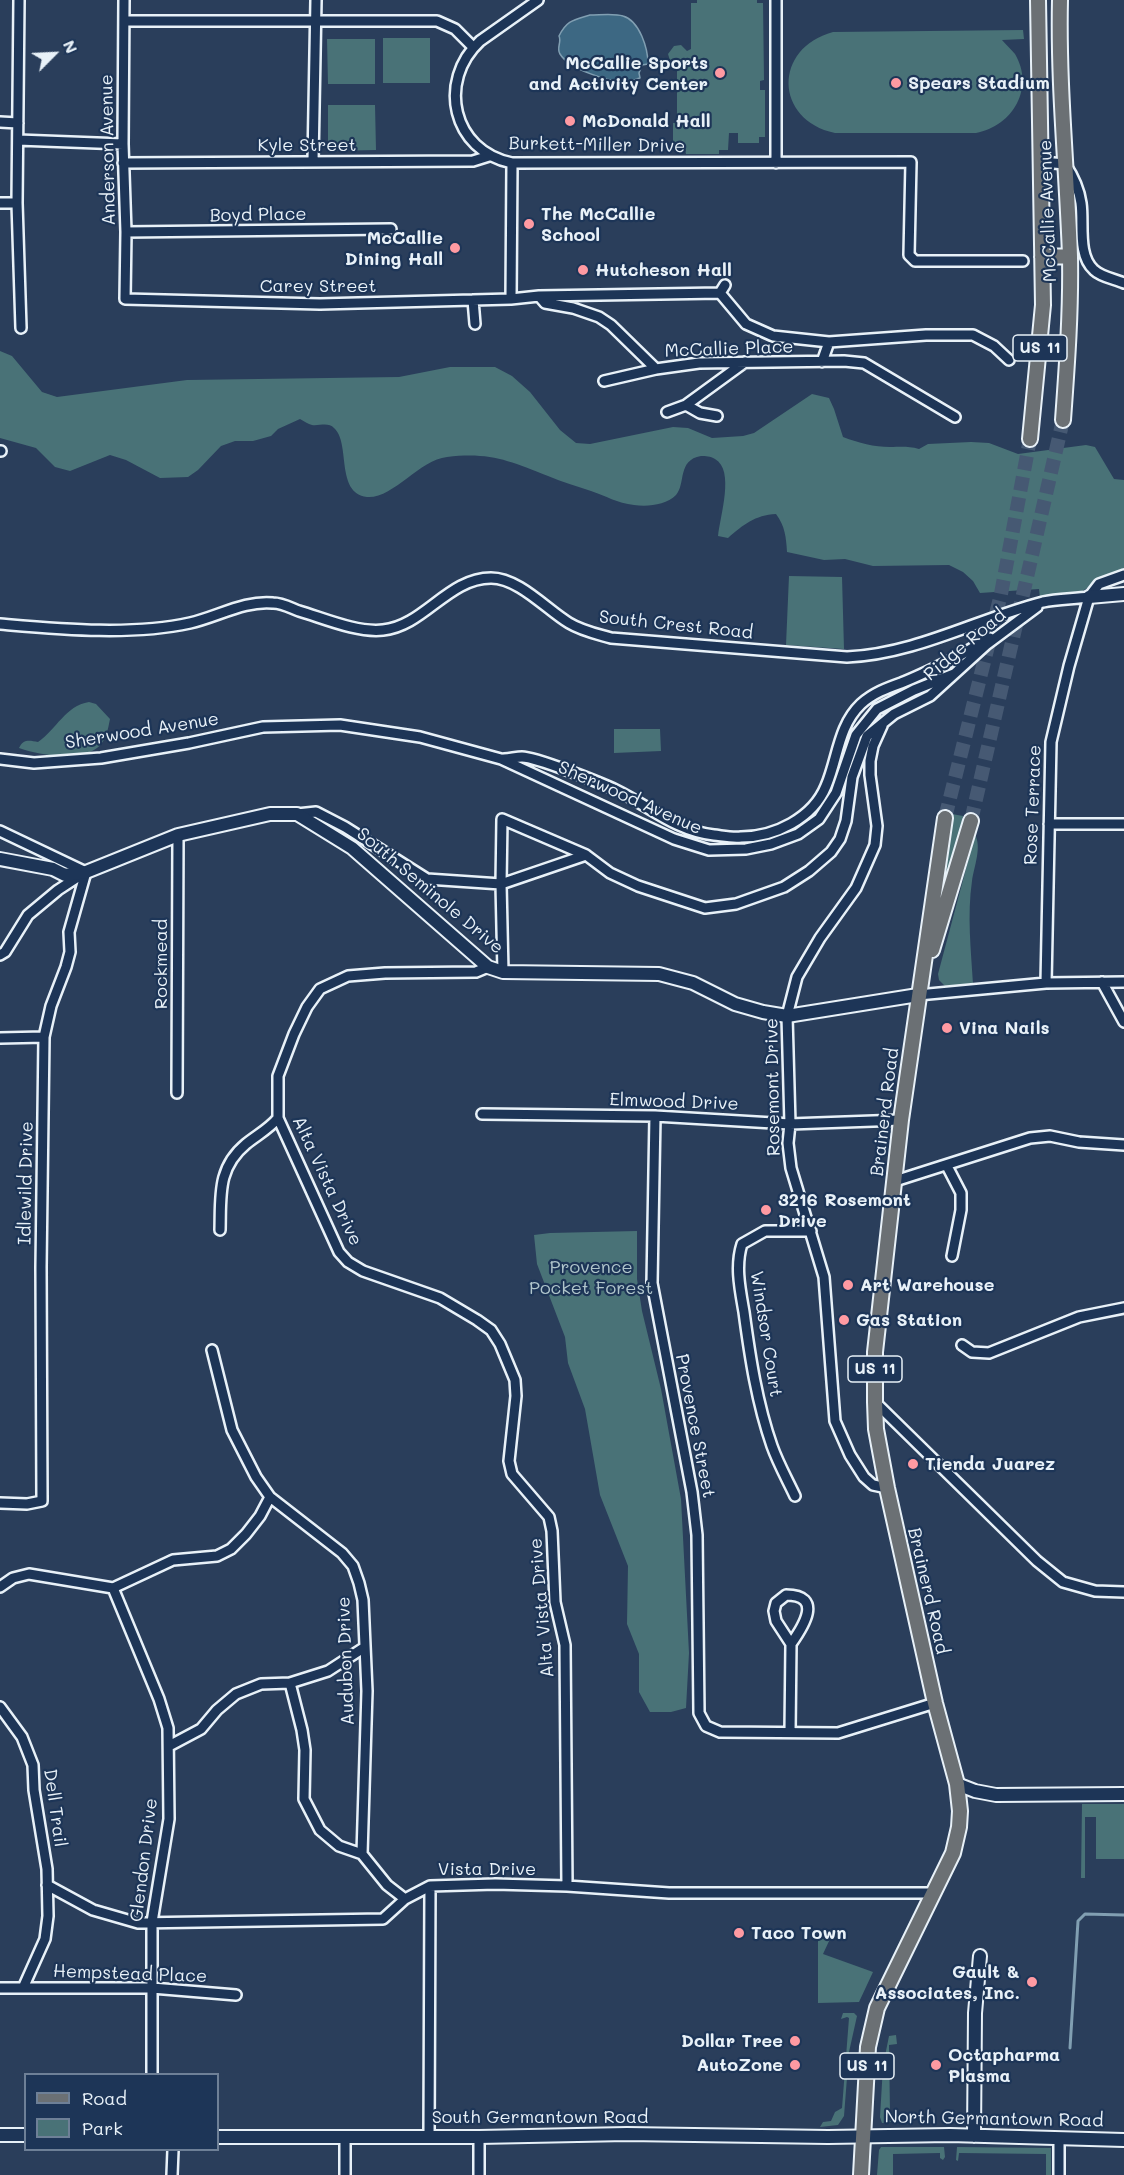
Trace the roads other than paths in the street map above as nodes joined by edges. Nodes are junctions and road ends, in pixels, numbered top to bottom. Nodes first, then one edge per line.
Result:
1 (19, 0) edge
2 (124, 0) edge
3 (315, 0) edge
4 (538, 0) edge
5 (776, 0) edge
6 (1030, 0) edge
7 (1038, 0) edge
8 (1049, 0) edge
9 (1060, 0) edge
10 (315, 20) junction
11 (125, 21) junction
12 (473, 47) junction
13 (1059, 47) junction
14 (1041, 82) junction
15 (0, 122) edge
16 (18, 123) junction
17 (18, 140) junction
18 (123, 144) junction
19 (489, 156) junction
20 (313, 161) junction
21 (776, 162) junction
22 (1042, 162) junction
23 (123, 163) junction
24 (512, 163) junction
25 (1065, 164) junction
26 (0, 203) edge
27 (16, 203) junction
28 (391, 229) dead end
29 (126, 232) junction
30 (1070, 256) junction
31 (1042, 257) junction
32 (1023, 261) dead end
33 (1124, 283) edge
34 (538, 296) junction
35 (124, 299) joint
36 (512, 299) junction
37 (472, 300) junction
38 (475, 324) dead end
39 (21, 328) dead end
40 (830, 342) junction
41 (1010, 360) dead end
42 (745, 362) junction
43 (822, 362) junction
44 (656, 369) junction
45 (604, 381) dead end
46 (686, 405) junction
47 (667, 412) dead end
48 (717, 416) dead end
49 (955, 417) dead end
50 (1063, 420) tunnel mouth
51 (1030, 439) tunnel mouth
52 (1124, 575) edge
53 (1124, 594) edge
54 (1089, 597) junction
55 (1044, 602) junction
56 (0, 624) edge
57 (1004, 632) junction
58 (954, 674) junction
59 (885, 721) junction
60 (0, 759) edge
61 (501, 759) junction
62 (297, 814) junction
63 (945, 818) tunnel mouth
64 (971, 821) tunnel mouth
65 (1049, 824) junction
66 (1124, 824) edge
67 (0, 831) edge
68 (178, 835) junction
69 (586, 855) junction
70 (0, 859) edge
71 (86, 872) junction
72 (501, 884) junction
73 (0, 955) edge
74 (488, 967) junction
75 (503, 972) junction
76 (1102, 982) junction
77 (1124, 982) edge
78 (1046, 983) junction
79 (918, 995) junction
80 (787, 1016) junction
81 (1124, 1022) edge
82 (44, 1037) junction
83 (0, 1038) edge
84 (177, 1093) dead end
85 (482, 1114) dead end
86 (655, 1116) junction
87 (278, 1118) junction
88 (901, 1120) junction
89 (790, 1124) junction
90 (1124, 1145) edge
91 (947, 1166) junction
92 (895, 1181) junction
93 (219, 1230) dead end
94 (811, 1231) junction
95 (952, 1256) dead end
96 (1124, 1308) edge
97 (962, 1345) dead end
98 (212, 1350) dead end
99 (875, 1402) junction
100 (886, 1488) junction
101 (795, 1496) dead end
102 (270, 1497) junction
103 (0, 1503) edge
104 (0, 1587) edge
105 (112, 1588) junction
106 (1124, 1592) edge
107 (791, 1644) junction
108 (365, 1647) junction
109 (290, 1683) junction
110 (935, 1703) junction
111 (0, 1707) edge
112 (790, 1732) junction
113 (168, 1746) junction
114 (957, 1784) junction
115 (1124, 1794) edge
116 (362, 1854) junction
117 (47, 1885) junction
118 (429, 1886) junction
119 (567, 1886) junction
120 (932, 1893) junction
121 (405, 1899) junction
122 (152, 1922) junction
123 (980, 1956) dead end
124 (0, 1988) edge
125 (23, 1988) junction
126 (152, 1988) junction
127 (236, 1995) dead end
128 (152, 2073) edge
129 (0, 2135) edge
130 (24, 2135) edge
131 (862, 2135) junction
132 (219, 2136) edge
133 (429, 2136) junction
134 (974, 2136) junction
135 (345, 2137) junction
136 (479, 2137) junction
137 (1059, 2139) junction
138 (1124, 2140) edge
139 (172, 2151) edge
140 (172, 2175) edge
141 (345, 2175) edge
142 (480, 2175) edge
143 (861, 2175) edge
144 (1059, 2175) edge

1 - 16 street
2 - 11 street, Anderson Avenue
3 - 10 street
4 - 12 street, Burkett-Miller Drive
5 - 21 street
6 - 14 main road, US 11
7 - 14 main road
8 - 13 main road
9 - 13 main road, McCallie Avenue / US 11
10 - 11 street
10 - 12 street
10 - 20 street
11 - 18 street, Anderson Avenue
12 - 19 street, Burkett-Miller Drive
13 - 25 main road, McCallie Avenue / US 11
14 - 22 main road, McCallie Avenue / US 11
15 - 16 street
16 - 17 street
17 - 18 street
17 - 27 street
18 - 23 street, Anderson Avenue
19 - 20 street, Kyle Street
19 - 24 street, Burkett-Miller Drive
20 - 23 street, Kyle Street
21 - 24 street, Burkett-Miller Drive
21 - 32 street, Burkett-Miller Drive
22 - 25 street
22 - 31 main road, McCallie Avenue / US 11
23 - 29 street, Anderson Avenue
24 - 36 street
25 - 30 main road, McCallie Avenue / US 11
25 - 33 street
26 - 27 street
27 - 39 street
28 - 29 street, Boyd Place
29 - 35 street, Anderson Avenue
30 - 31 main road
30 - 50 main road, McCallie Avenue / US 11
31 - 51 main road, McCallie Avenue / US 11
34 - 36 street
34 - 40 street
34 - 44 street
35 - 37 street, Carey Street
36 - 37 street, Carey Street
37 - 38 street
40 - 41 street
40 - 43 street
42 - 43 street, McCallie Place
42 - 44 street, McCallie Place
42 - 46 street
43 - 49 street, McCallie Place
44 - 45 street, McCallie Place
46 - 47 street
46 - 48 street
52 - 54 street
53 - 54 street
54 - 55 street, South Crest Road
54 - 65 street, Rose Terrace
55 - 56 street, South Crest Road
55 - 57 street, Ridge Road
57 - 58 street, Ridge Road
57 - 61 street, Sherwood Avenue
58 - 59 street, Ridge Road
58 - 61 street, Sherwood Avenue
59 - 69 street, Ridge Road
59 - 80 street, Rosemont Drive
60 - 61 street, Sherwood Avenue
62 - 68 street
62 - 72 street
62 - 74 street, South Seminole Drive
63 - 79 main road, Brainerd Road / US 11
64 - 79 main road, Brainerd Road / US 11
65 - 66 street
65 - 78 street, Rose Terrace
67 - 71 street
68 - 71 street
68 - 84 street, Rockmead
69 - 72 street
69 - 72 street, Ridge Road
70 - 71 street
71 - 73 street
71 - 82 street, Idlewild Drive
72 - 75 street
74 - 75 street, South Seminole Drive
74 - 87 street, Alta Vista Drive
75 - 80 street, South Seminole Drive
76 - 77 street
76 - 78 street
76 - 81 street
78 - 79 street
79 - 80 street, South Seminole Drive
79 - 88 main road, Brainerd Road / US 11
80 - 89 street, Rosemont Drive
82 - 83 street
82 - 103 street, Idlewild Drive
85 - 86 street, Elmwood Drive
86 - 89 street, Elmwood Drive
86 - 112 street, Provence Street
87 - 93 street
87 - 119 street, Alta Vista Drive
88 - 89 street, Elmwood Drive
88 - 92 main road, Brainerd Road / US 11
89 - 94 street, Rosemont Drive
90 - 91 street
91 - 92 street
91 - 95 street
92 - 99 main road, Brainerd Road / US 11
94 - 100 street, Rosemont Drive
94 - 101 street, Windsor Court
96 - 97 street
98 - 102 street, Audubon Drive
99 - 100 main road, Brainerd Road / US 11
99 - 106 street
100 - 110 main road, Brainerd Road / US 11
102 - 105 street
102 - 108 street, Audubon Drive
104 - 105 street
105 - 113 street, Glendon Drive
107 - 107 street
107 - 112 street
108 - 109 street
108 - 116 street, Audubon Drive
109 - 113 street
109 - 116 street
110 - 112 street
110 - 114 main road, Brainerd Road / US 11
111 - 117 street, Dell Trail
113 - 122 street, Glendon Drive
114 - 115 street
114 - 120 main road, Brainerd Road / US 11
116 - 121 street
117 - 122 street, Vista Drive
117 - 125 street
118 - 119 street, Vista Drive
118 - 121 street, Vista Drive
118 - 133 street
119 - 120 street, Vista Drive
120 - 131 main road, Brainerd Road / US 11
121 - 122 street, Vista Drive
122 - 126 street, Glendon Drive
123 - 134 street
124 - 125 street
125 - 126 street, Hempstead Place
126 - 127 street, Hempstead Place
126 - 128 street, Glendon Drive
129 - 130 street
131 - 134 street, North Germantown Road
131 - 136 street, South Germantown Road
131 - 143 main road, Brainerd Road / US 11
132 - 135 street, South Germantown Road
133 - 135 street, South Germantown Road
133 - 136 street, South Germantown Road
134 - 137 street, North Germantown Road
135 - 141 street
136 - 142 street
137 - 138 street, North Germantown Road
137 - 144 street
139 - 140 street

